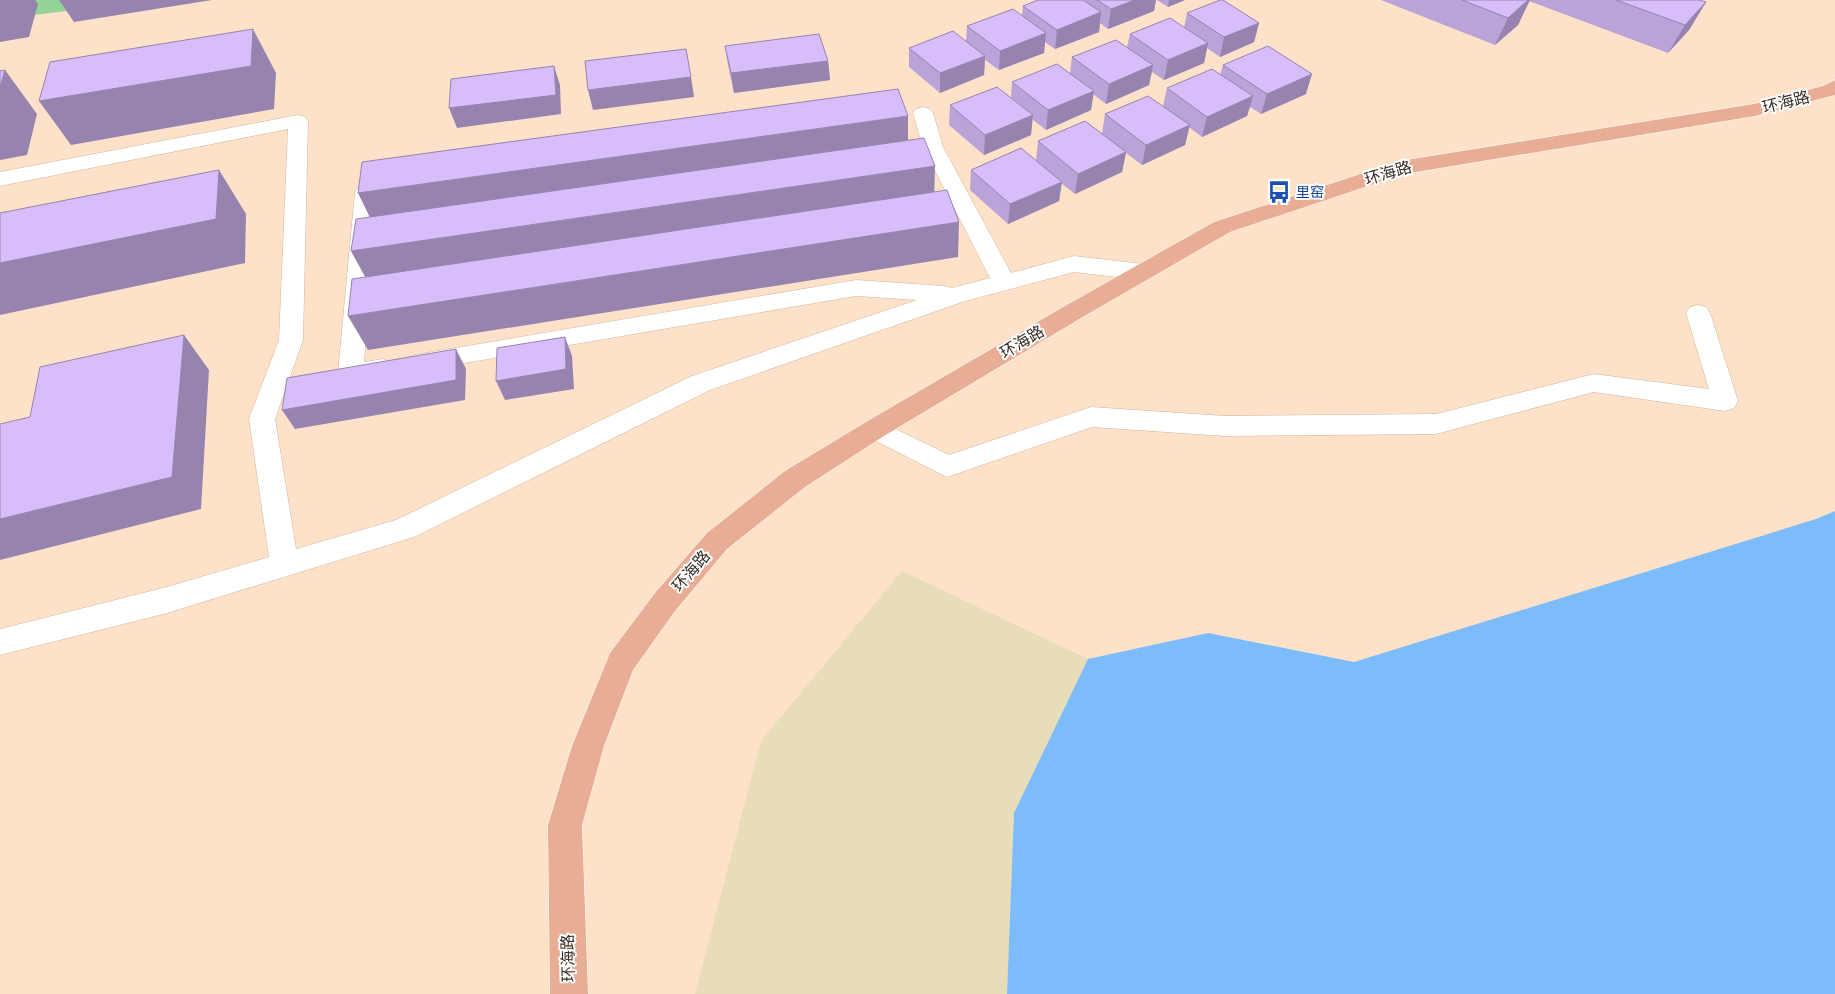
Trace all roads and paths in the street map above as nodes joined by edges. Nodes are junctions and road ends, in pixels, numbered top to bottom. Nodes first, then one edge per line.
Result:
1 (1835, 86) edge
2 (923, 113) dead end
3 (0, 179) edge
4 (366, 192) edge
5 (1143, 272) junction
6 (1004, 282) junction
7 (958, 294) junction
8 (1698, 313) dead end
9 (875, 429) junction
10 (284, 565) junction
11 (0, 642) edge
12 (569, 994) edge

1 - 5 main road, 环海路
2 - 6 street
3 - 10 street
4 - 7 street
5 - 6 street
5 - 9 main road, 环海路
6 - 7 street
7 - 10 street
8 - 9 street
9 - 12 main road, 环海路
10 - 11 street

